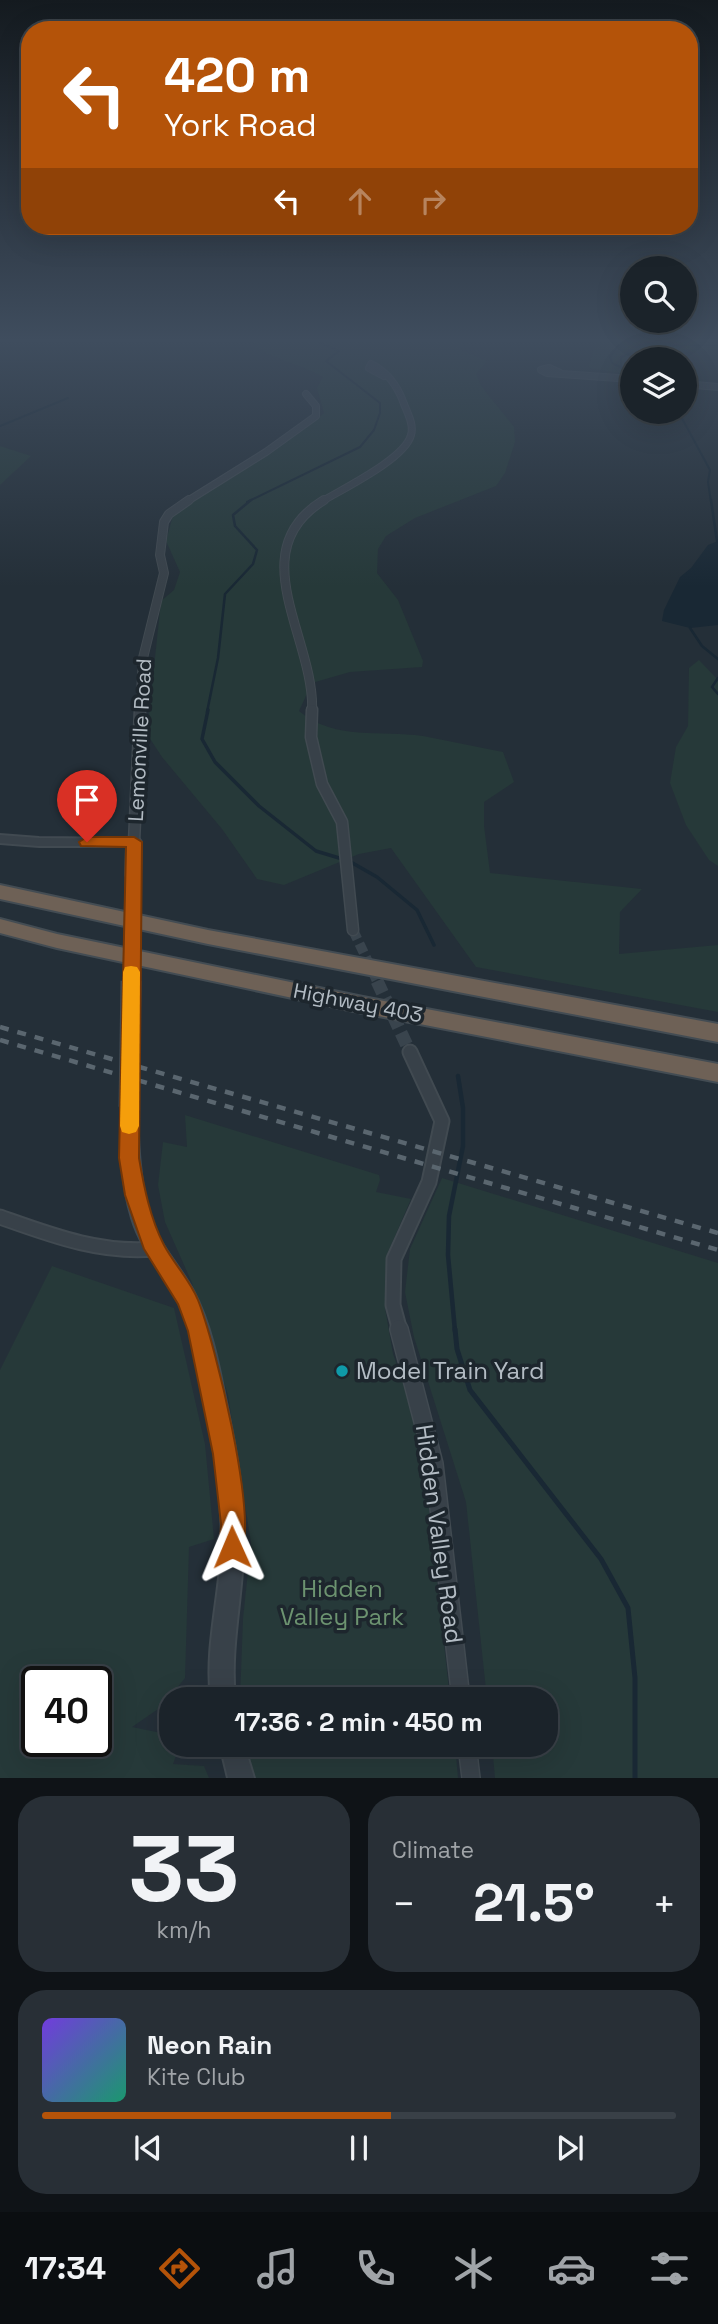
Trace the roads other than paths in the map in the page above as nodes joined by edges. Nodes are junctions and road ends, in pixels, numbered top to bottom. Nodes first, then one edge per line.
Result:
1 (309, 421) edge
2 (410, 421) edge
3 (0, 839) edge
4 (134, 842) junction
5 (0, 892) edge
6 (0, 926) edge
7 (353, 930) tunnel mouth
8 (718, 1033) edge
9 (410, 1052) tunnel mouth
10 (718, 1073) edge
11 (0, 1217) edge
12 (155, 1249) junction
13 (223, 1687) edge
14 (460, 1687) edge
15 (235, 1757) edge
16 (468, 1757) edge
17 (241, 1778) edge
18 (471, 1778) edge

1 - 4 street, Lemonville Road
2 - 7 street
3 - 4 street
4 - 12 street, Lemonville Road, bridge
5 - 8 highway, Highway 403
6 - 10 highway, Highway 403
9 - 14 street, Hidden Valley Road
11 - 12 street
12 - 13 street, Lemonville Road
15 - 17 street
16 - 18 street

